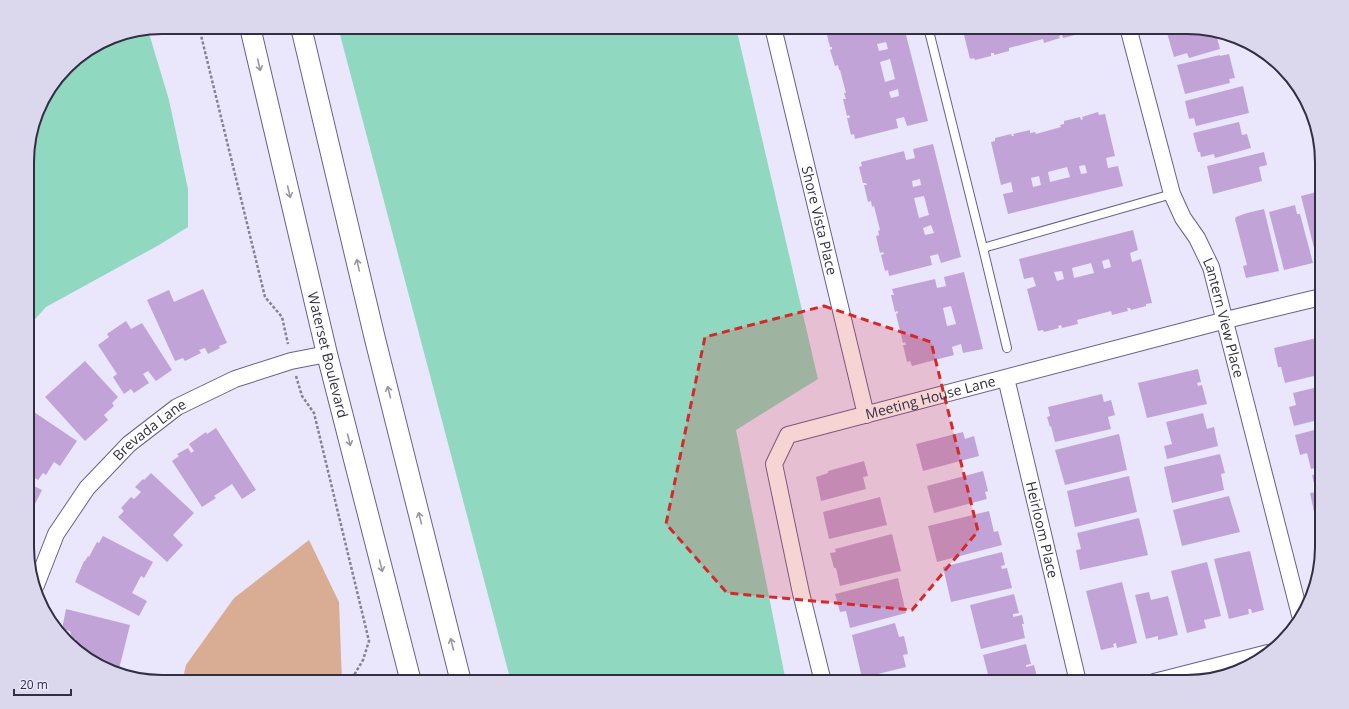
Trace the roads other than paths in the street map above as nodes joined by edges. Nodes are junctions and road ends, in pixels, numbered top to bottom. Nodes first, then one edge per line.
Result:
1 (252, 34) edge
2 (303, 34) edge
3 (775, 34) edge
4 (930, 34) edge
5 (1130, 34) edge
6 (1172, 194) junction
7 (983, 248) junction
8 (1315, 298) edge
9 (1226, 320) junction
10 (1007, 348) dead end
11 (327, 354) junction
12 (1006, 378) junction
13 (866, 414) junction
14 (38, 580) edge
15 (1299, 609) edge
16 (1251, 657) edge
17 (409, 675) edge
18 (459, 675) edge
19 (821, 675) edge
20 (1076, 675) edge
21 (1182, 675) edge

1 -> 11 street, Waterset Boulevard
18 -> 2 street
3 - 13 street, Shore Vista Place
4 - 7 lane
5 - 6 street, Lantern View Place
6 - 7 lane
6 - 9 street, Lantern View Place
7 - 10 lane
8 - 9 street, Meeting House Lane
9 - 12 street, Meeting House Lane
9 - 15 street, Lantern View Place
11 - 14 street, Brevada Lane
11 -> 17 street, Waterset Boulevard
12 - 13 street, Meeting House Lane
12 - 20 street, Heirloom Place
13 - 19 street, Meeting House Lane
16 - 21 street

